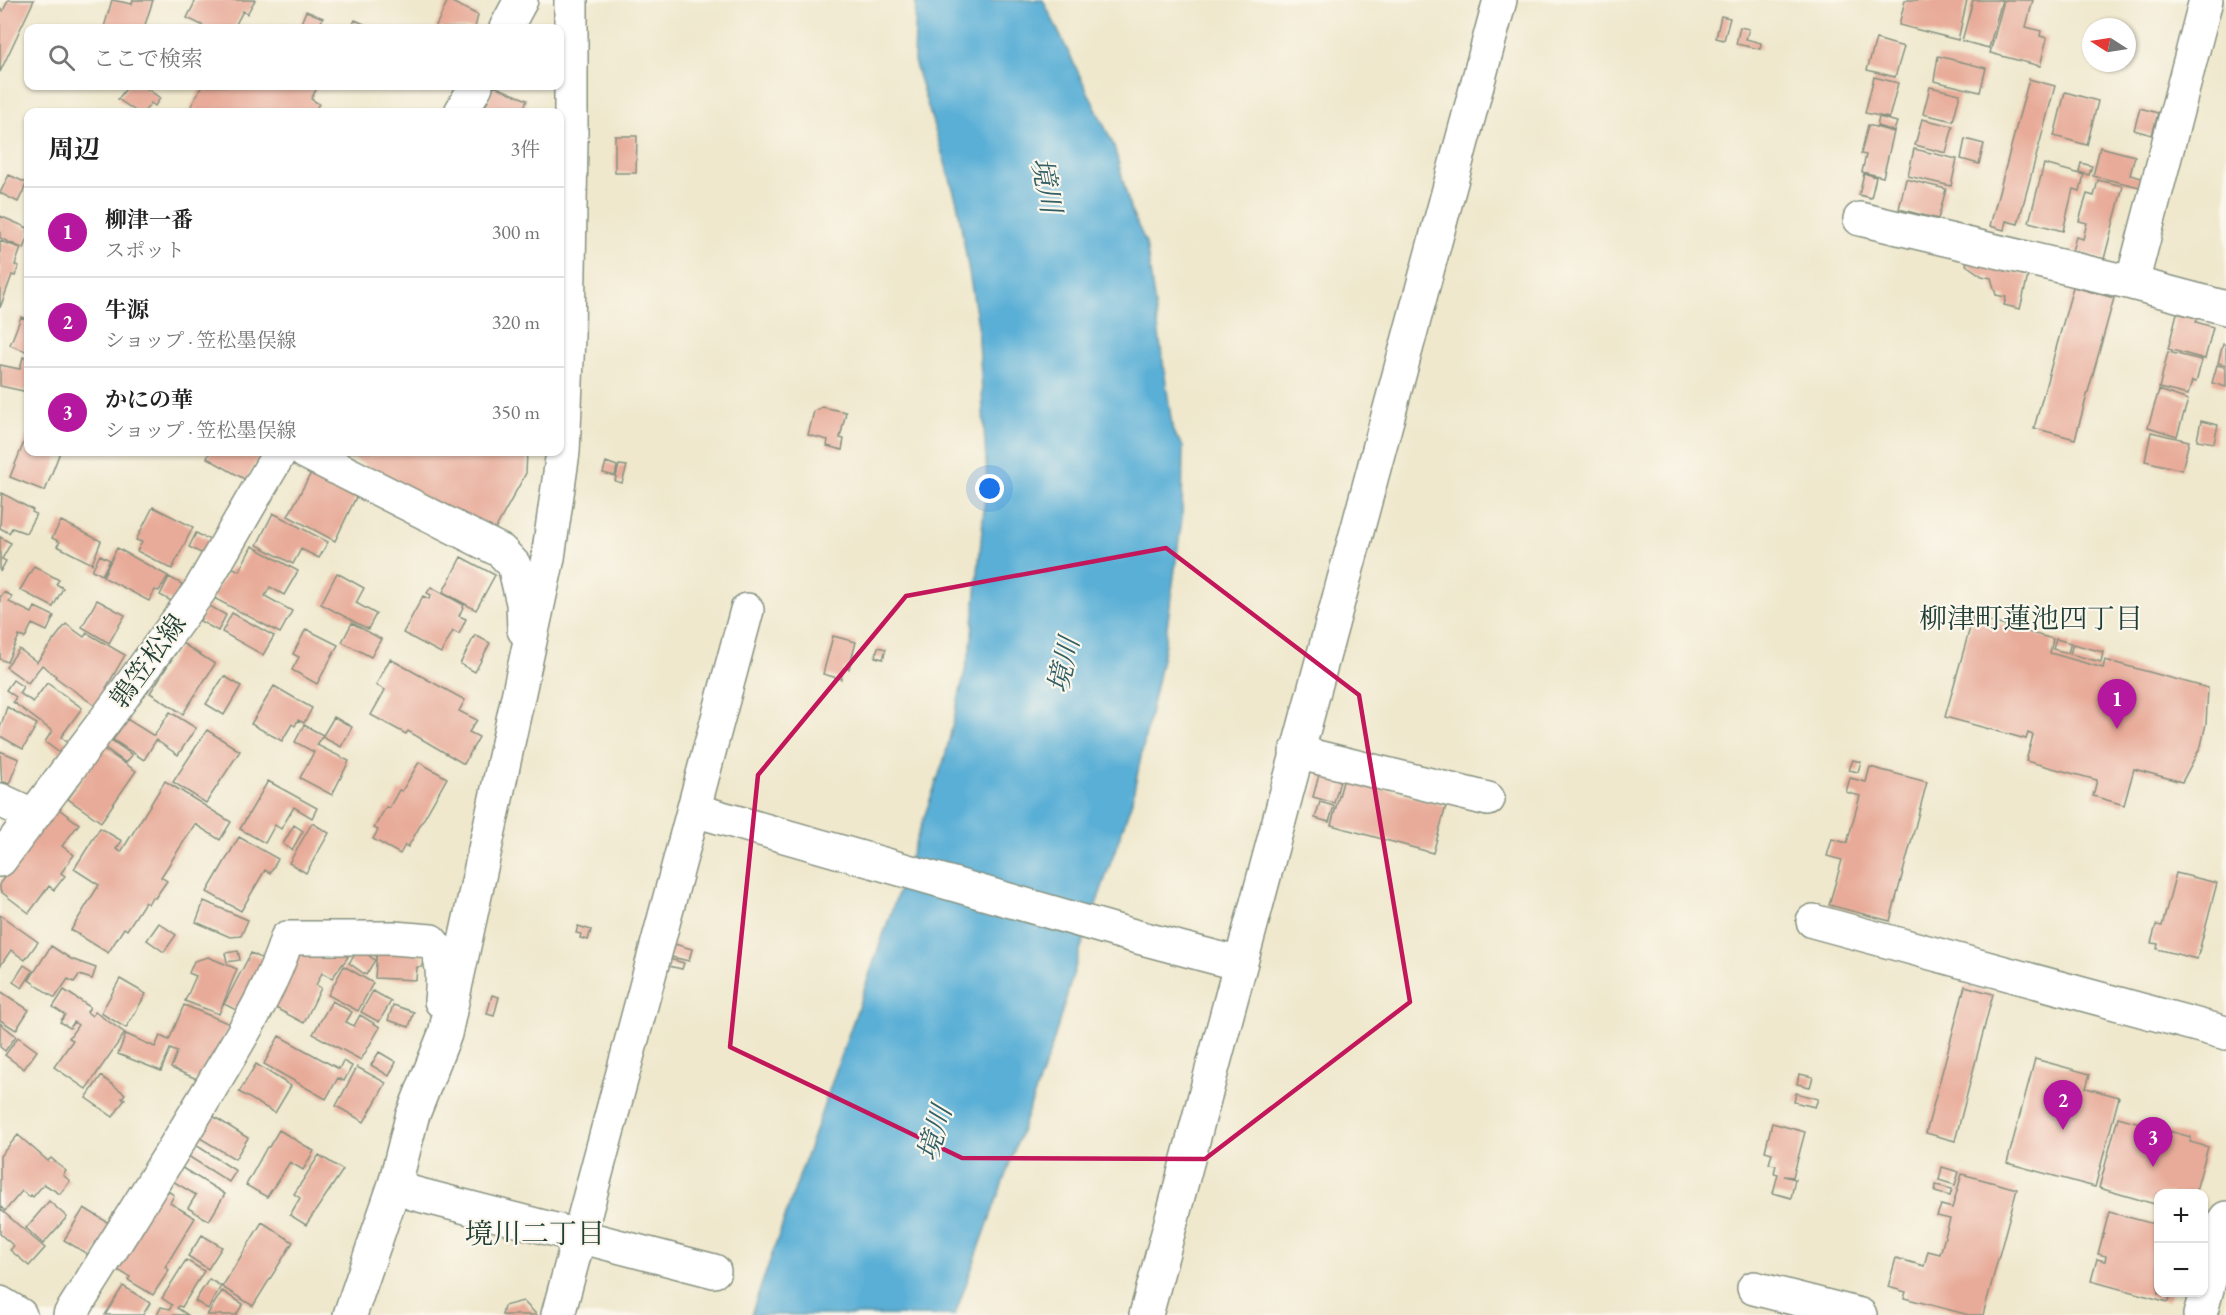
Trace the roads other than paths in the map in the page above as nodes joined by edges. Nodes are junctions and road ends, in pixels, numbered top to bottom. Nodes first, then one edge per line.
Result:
1 (521, 0) edge
2 (571, 0) edge
3 (1500, 0) edge
4 (2206, 0) edge
5 (508, 24) edge
6 (474, 90) edge
7 (463, 108) edge
8 (1860, 219) dead end
9 (2132, 283) junction
10 (2226, 308) edge
11 (564, 429) edge
12 (278, 456) edge
13 (313, 456) edge
14 (562, 456) edge
15 (747, 610) dead end
16 (529, 644) junction
17 (1296, 752) junction
18 (1488, 799) dead end
19 (0, 800) edge
20 (694, 810) junction
21 (32, 815) junction
22 (0, 860) edge
23 (1813, 921) dead end
24 (1240, 964) junction
25 (2226, 1033) edge
26 (445, 1034) junction
27 (395, 1184) junction
28 (2226, 1218) edge
29 (579, 1236) junction
30 (714, 1271) dead end
31 (1754, 1288) dead end
32 (0, 1303) edge
33 (20, 1315) edge
34 (70, 1315) edge
35 (350, 1315) edge
36 (558, 1315) edge
37 (1146, 1315) edge
38 (1860, 1315) edge
39 (2200, 1315) edge

1 - 5 street
2 - 11 street
3 - 17 street
4 - 9 street
6 - 7 street
8 - 9 street
9 - 10 street
12 - 21 street, 鶉笠松線
13 - 16 street
14 - 16 street
15 - 20 street
16 - 26 street
17 - 18 street
17 - 24 street
19 - 21 street
20 - 24 street
20 - 29 street
21 - 22 street, 鶉笠松線
23 - 25 street
24 - 37 street
26 - 27 street
26 - 34 street
27 - 29 street
27 - 35 street
28 - 39 street
29 - 30 street
29 - 36 street
31 - 38 street
32 - 33 street

